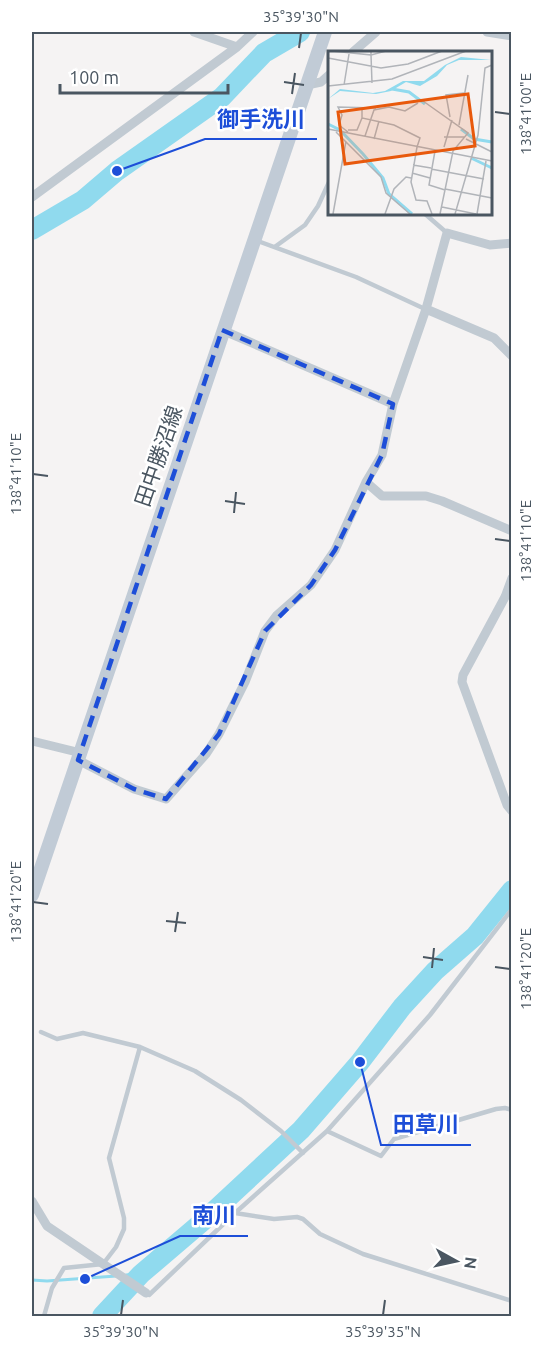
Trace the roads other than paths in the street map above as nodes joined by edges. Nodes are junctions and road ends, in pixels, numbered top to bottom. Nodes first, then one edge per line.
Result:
1 (194, 32) edge
2 (253, 32) edge
3 (325, 32) edge
4 (376, 32) edge
5 (487, 32) edge
6 (512, 36) edge
7 (237, 46) junction
8 (354, 51) edge
9 (328, 76) edge
10 (307, 85) junction
11 (328, 184) edge
12 (32, 197) edge
13 (425, 214) edge
14 (447, 233) junction
15 (253, 240) junction
16 (512, 243) edge
17 (276, 246) junction
18 (426, 309) junction
19 (222, 330) junction
20 (512, 356) edge
21 (393, 404) junction
22 (366, 482) junction
23 (512, 531) edge
24 (512, 578) edge
25 (32, 741) edge
26 (79, 757) junction
27 (512, 811) edge
28 (32, 895) edge
29 (512, 909) edge
30 (41, 1032) dead end
31 (140, 1047) junction
32 (512, 1110) edge
33 (327, 1131) junction
34 (302, 1151) junction
35 (32, 1202) edge
36 (235, 1213) junction
37 (107, 1266) junction
38 (146, 1293) joint
39 (512, 1301) edge
40 (44, 1317) edge

1 - 7 street
2 - 7 street
3 - 10 main road, 田中勝沼線
4 - 8 street
5 - 6 street
7 - 12 street
9 - 10 street
10 - 15 main road, 田中勝沼線
11 - 17 lane
13 - 14 lane
14 - 16 street
14 - 18 street
15 - 17 lane
15 - 19 main road, 田中勝沼線
17 - 18 lane
18 - 20 street
18 - 21 street
19 - 21 street
19 - 26 main road, 田中勝沼線
21 - 22 street
22 - 23 street
22 - 26 street
24 - 27 street
25 - 26 street
26 - 28 main road, 田中勝沼線
29 - 33 lane
30 - 31 lane
31 - 34 lane
31 - 37 lane
32 - 33 lane
33 - 34 lane
34 - 36 lane
35 - 37 street
36 - 38 lane
36 - 39 lane
37 - 38 street
37 - 40 lane

